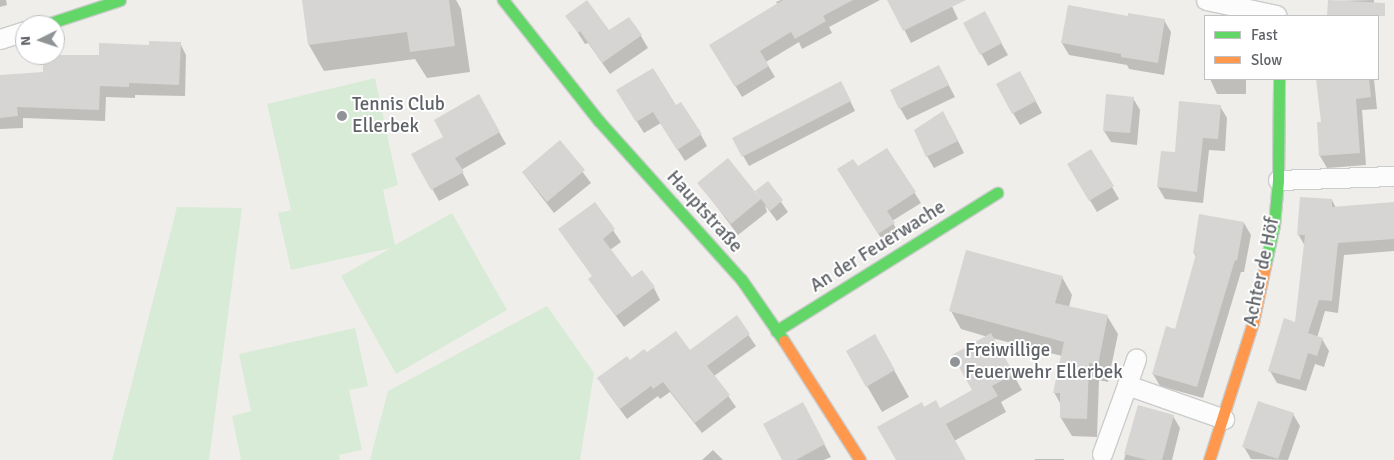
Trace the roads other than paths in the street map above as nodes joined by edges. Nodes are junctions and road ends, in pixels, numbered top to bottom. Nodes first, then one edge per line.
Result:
1 (120, 0) edge
2 (503, 0) edge
3 (1206, 0) edge
4 (1277, 10) edge
5 (65, 18) edge
6 (15, 35) edge
7 (0, 40) edge
8 (1279, 80) edge
9 (1394, 176) edge
10 (1278, 180) junction
11 (997, 193) dead end
12 (776, 330) junction
13 (1136, 358) dead end
14 (1127, 385) junction
15 (1224, 418) junction
16 (1102, 454) dead end
17 (860, 460) edge
18 (1209, 460) edge

1 - 5 street
2 - 12 street, Hauptstraße
3 - 4 street
6 - 7 street
8 - 10 street, Achter de Höf
9 - 10 street
10 - 15 street, Achter de Höf
11 - 12 street, An der Feuerwache
12 - 17 street, Hauptstraße
13 - 14 street
14 - 15 street
14 - 16 street
15 - 18 street, Achter de Höf

